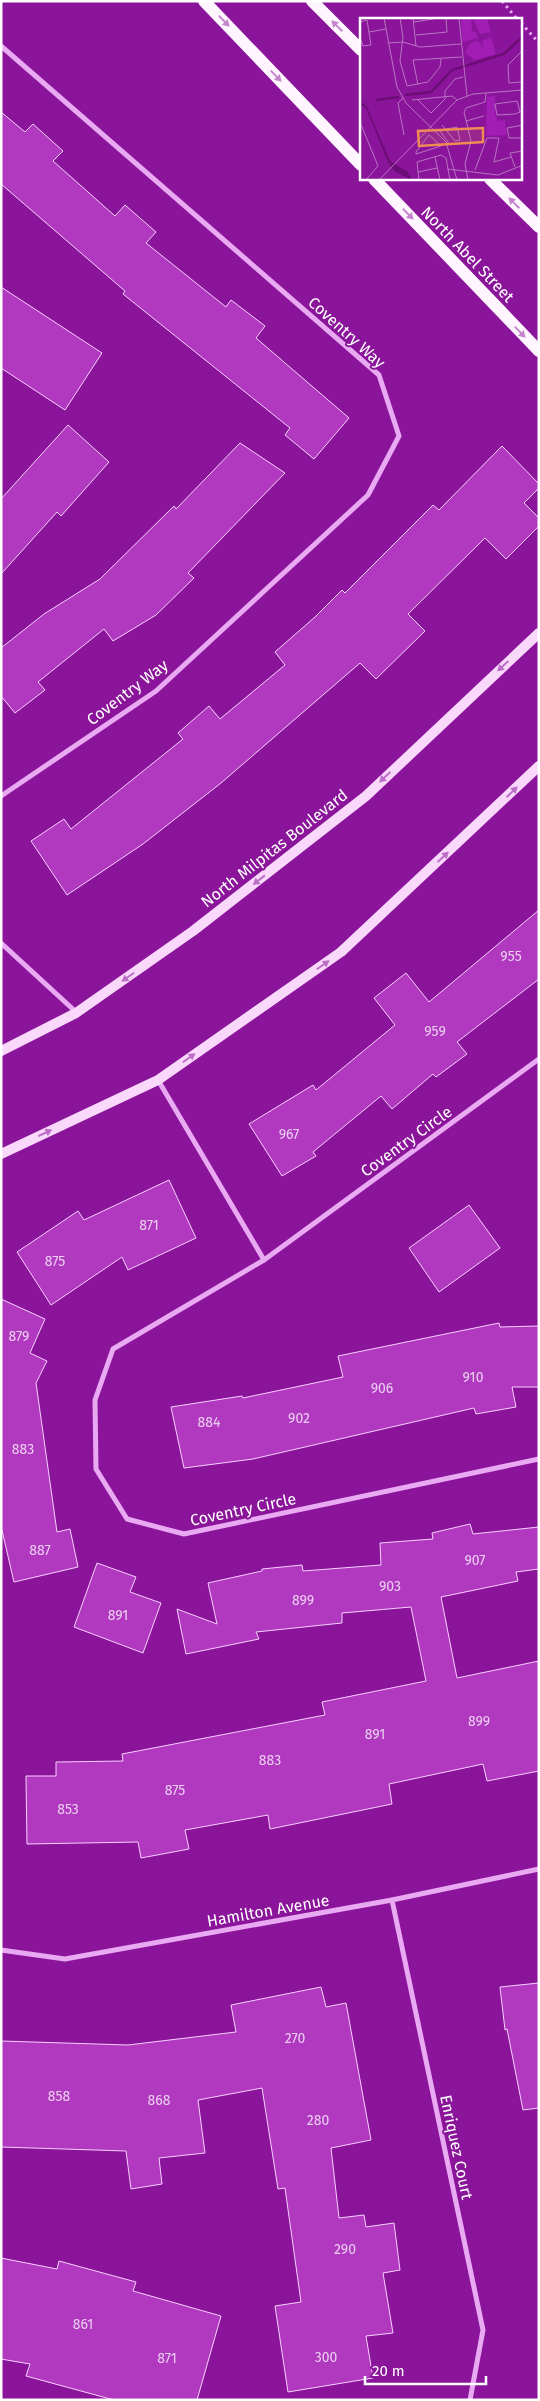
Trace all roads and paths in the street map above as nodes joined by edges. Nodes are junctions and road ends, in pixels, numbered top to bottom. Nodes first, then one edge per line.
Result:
1 (204, 1) edge
2 (312, 1) edge
3 (502, 1) edge
4 (516, 18) edge
5 (522, 24) edge
6 (539, 43) edge
7 (1, 46) edge
8 (360, 49) edge
9 (360, 164) edge
10 (375, 180) edge
11 (491, 180) edge
12 (539, 227) edge
13 (539, 351) edge
14 (539, 633) edge
15 (539, 766) edge
16 (1, 796) edge
17 (1, 942) edge
18 (76, 1013) junction
19 (1, 1051) edge
20 (539, 1059) edge
21 (158, 1080) junction
22 (1, 1154) edge
23 (264, 1260) junction
24 (539, 1459) edge
25 (539, 1869) edge
26 (392, 1900) junction
27 (1, 1950) edge
28 (470, 2400) edge

1 -> 9 main road
8 -> 2 main road
3 - 4 path
5 - 6 path
7 - 16 street, Coventry Way
10 -> 13 main road, North Abel Street
12 -> 11 main road
14 -> 18 main road, North Milpitas Boulevard
21 -> 15 main road
17 - 18 street
18 - 19 main road, North Milpitas Boulevard
20 - 23 street, Coventry Circle
22 -> 21 main road
21 - 23 street
23 - 24 street, Coventry Circle
25 - 26 street, Hamilton Avenue
26 - 27 street, Hamilton Avenue
26 - 28 street, Enriquez Court

